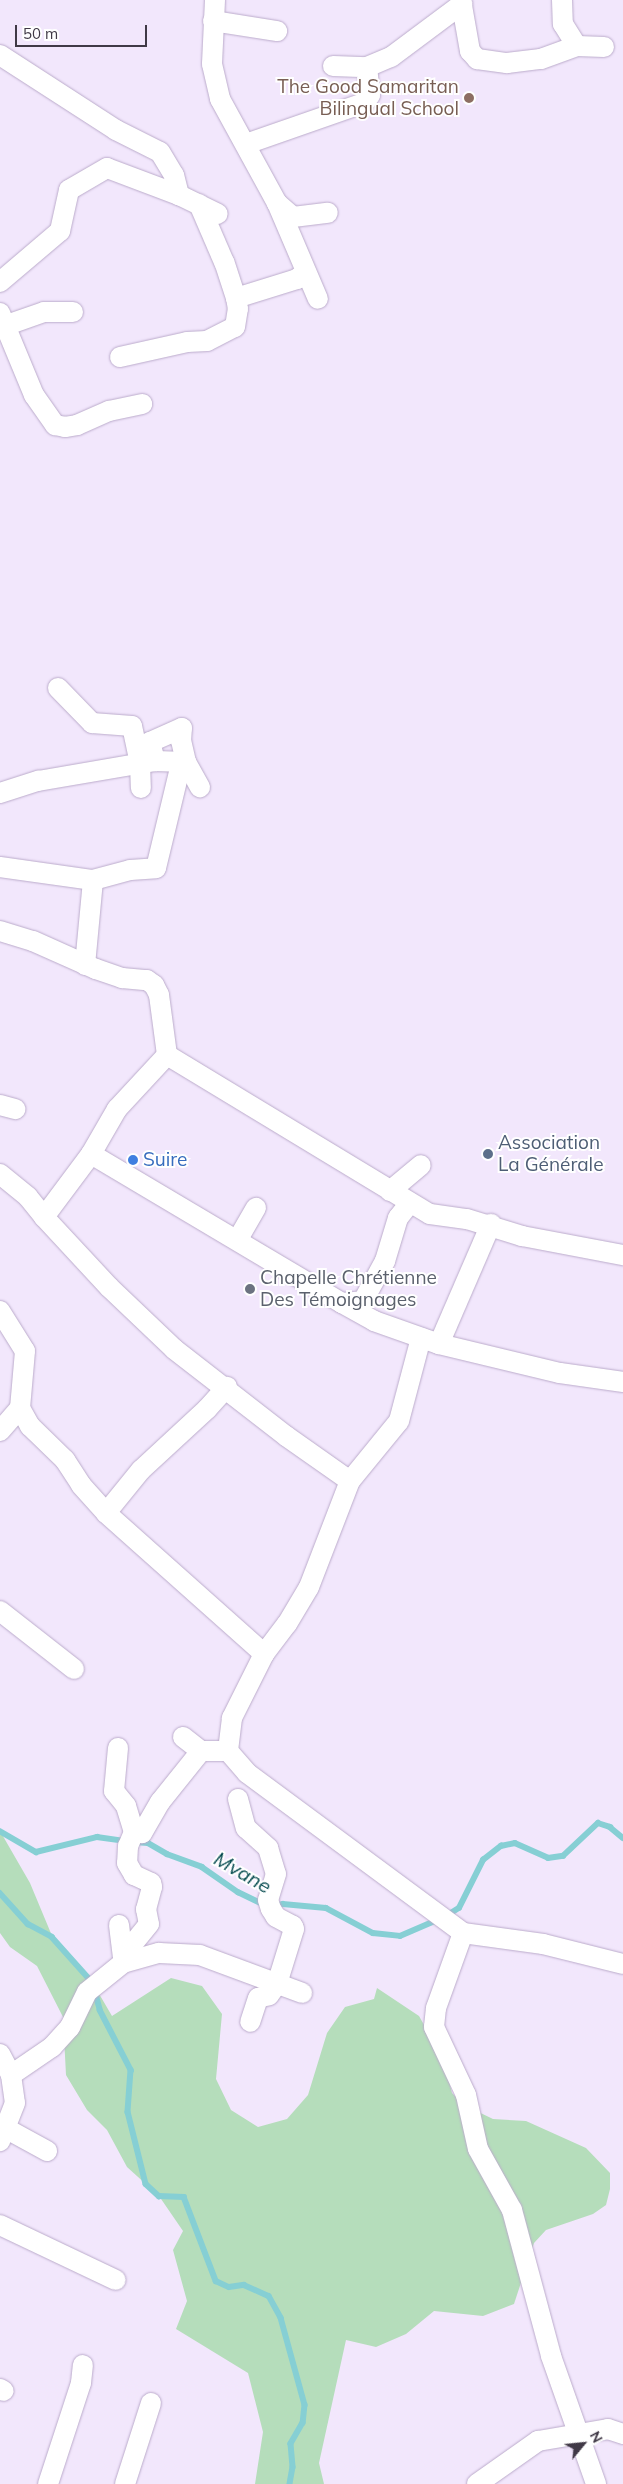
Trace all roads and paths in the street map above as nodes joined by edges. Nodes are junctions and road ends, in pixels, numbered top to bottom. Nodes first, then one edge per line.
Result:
1 (215, 0) edge
2 (562, 0) edge
3 (461, 2) edge
4 (213, 21) junction
5 (277, 31) dead end
6 (577, 46) junction
7 (604, 47) dead end
8 (0, 55) edge
9 (334, 66) dead end
10 (367, 66) junction
11 (246, 144) junction
12 (179, 195) junction
13 (277, 202) junction
14 (199, 204) junction
15 (328, 213) dead end
16 (218, 214) dead end
17 (306, 272) junction
18 (0, 282) edge
19 (236, 298) junction
20 (318, 299) dead end
21 (73, 312) dead end
22 (1, 317) edge
23 (120, 357) dead end
24 (142, 404) dead end
25 (58, 688) dead end
26 (148, 762) junction
27 (186, 762) junction
28 (200, 787) dead end
29 (141, 788) dead end
30 (0, 793) edge
31 (0, 867) edge
32 (93, 880) junction
33 (0, 931) edge
34 (85, 965) junction
35 (168, 1055) junction
36 (91, 1154) junction
37 (421, 1165) dead end
38 (0, 1174) edge
39 (390, 1191) junction
40 (409, 1204) junction
41 (256, 1208) dead end
42 (44, 1217) junction
43 (491, 1224) junction
44 (238, 1239) junction
45 (623, 1255) edge
46 (342, 1303) junction
47 (0, 1311) edge
48 (430, 1341) junction
49 (623, 1382) edge
50 (227, 1387) junction
51 (20, 1408) junction
52 (0, 1431) edge
53 (350, 1481) junction
54 (106, 1513) junction
55 (0, 1611) edge
56 (264, 1654) junction
57 (74, 1669) dead end
58 (183, 1738) dead end
59 (118, 1748) dead end
60 (201, 1751) junction
61 (228, 1751) junction
62 (238, 1799) dead end
63 (134, 1832) junction
64 (119, 1925) dead end
65 (463, 1933) junction
66 (123, 1960) junction
67 (623, 1964) edge
68 (277, 1984) junction
69 (302, 1993) dead end
70 (250, 2022) dead end
71 (0, 2054) edge
72 (11, 2075) junction
73 (3, 2134) edge
74 (47, 2152) dead end
75 (0, 2225) edge
76 (116, 2280) dead end
77 (83, 2365) dead end
78 (151, 2403) dead end
79 (616, 2431) edge
80 (582, 2441) junction
81 (48, 2484) edge
82 (125, 2484) edge
83 (477, 2484) edge
84 (596, 2484) edge

1 - 4 street
2 - 6 street
3 - 6 street
3 - 10 street
4 - 5 street
4 - 11 street
6 - 7 street
8 - 12 street
9 - 10 street
10 - 11 street
11 - 13 street
12 - 14 street
12 - 18 street
13 - 15 street
13 - 17 street
14 - 16 street
14 - 19 street
17 - 19 street
17 - 20 street
19 - 23 street
21 - 22 street
22 - 24 street
25 - 26 street
26 - 27 street
26 - 27 street
26 - 29 street
26 - 30 street
27 - 28 street
27 - 32 street
31 - 32 street
32 - 34 street
33 - 34 street
34 - 35 street
35 - 36 street
35 - 39 street
36 - 42 street
36 - 44 street
37 - 39 street
38 - 42 street
39 - 40 street
40 - 43 street
40 - 46 street
41 - 44 street
42 - 50 street
43 - 45 street
43 - 48 street
44 - 46 street
46 - 48 street
47 - 51 street
48 - 49 street
48 - 53 street
50 - 53 street
50 - 54 street
51 - 52 street
51 - 54 street
53 - 56 street
54 - 56 street
55 - 57 street
56 - 61 street
58 - 60 street
59 - 63 street
60 - 61 street
60 - 63 street
61 - 65 street
62 - 68 street
63 - 66 street
64 - 66 street
65 - 67 street
65 - 80 street
66 - 68 street
66 - 72 street
68 - 69 street
68 - 70 street
71 - 72 street
72 - 73 street
73 - 74 street
75 - 76 street
77 - 81 street
78 - 82 street
79 - 80 street
80 - 83 street
80 - 84 street

